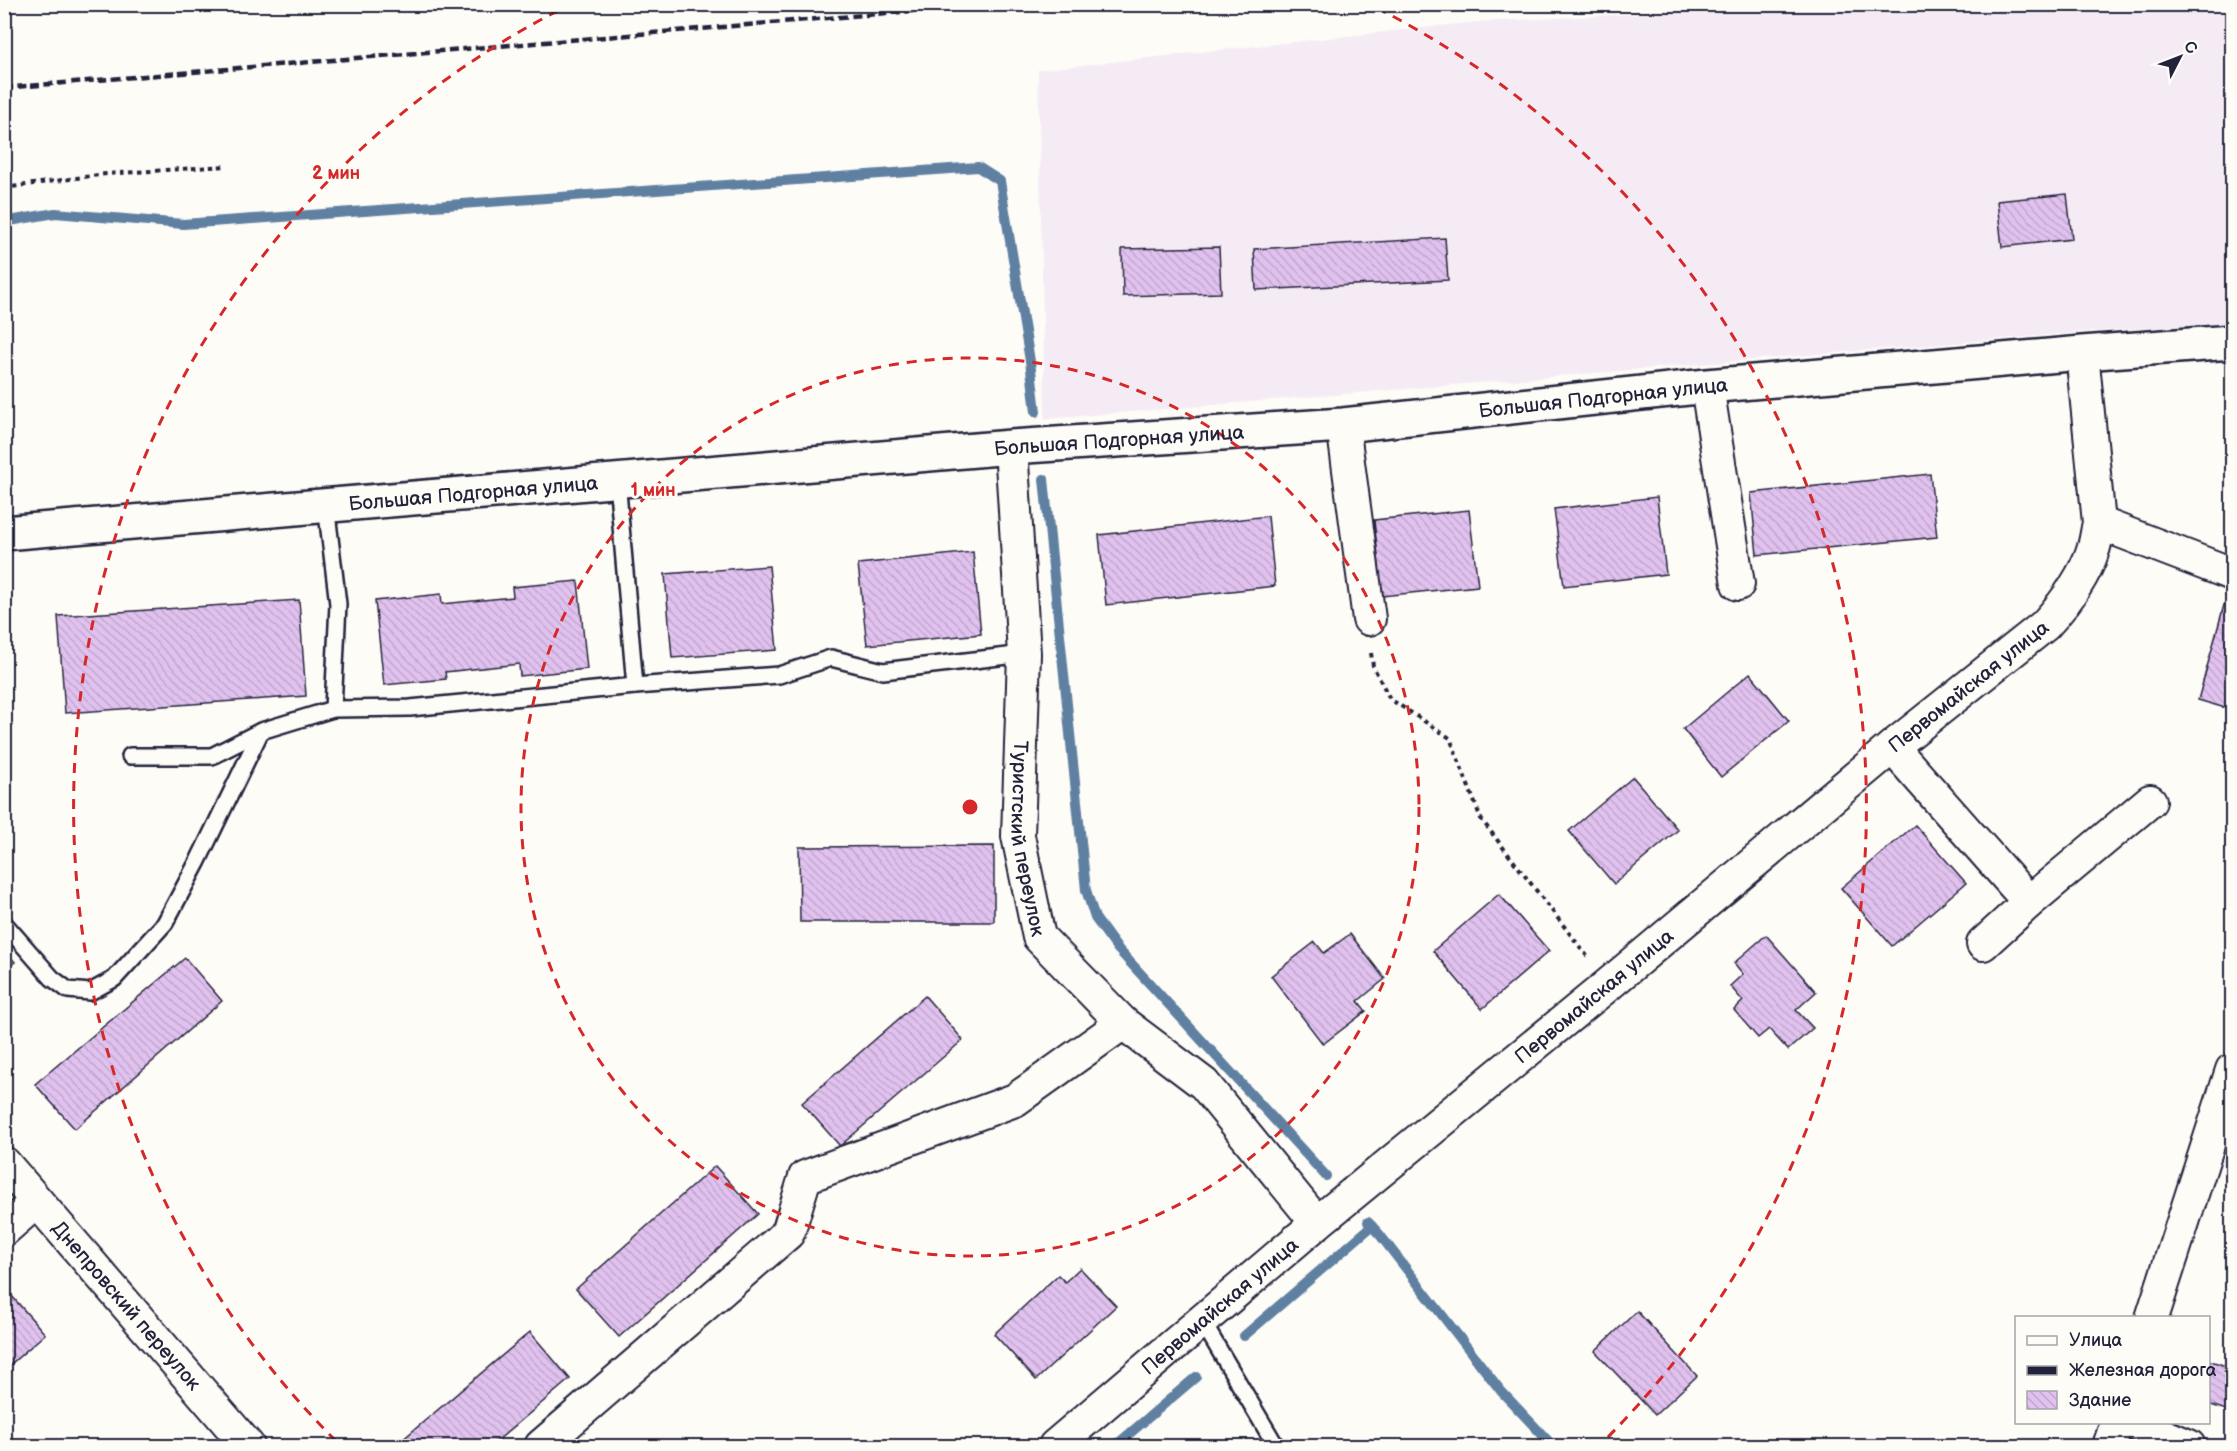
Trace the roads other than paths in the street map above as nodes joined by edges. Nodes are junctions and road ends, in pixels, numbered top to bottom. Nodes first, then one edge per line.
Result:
1 (2232, 342) edge
2 (2082, 353) junction
3 (1707, 386) junction
4 (1343, 425) junction
5 (1011, 447) junction
6 (617, 480) junction
7 (326, 505) junction
8 (2099, 522) junction
9 (4, 533) edge
10 (2232, 574) edge
11 (1738, 584) dead end
12 (1369, 619) road end
13 (1024, 654) junction
14 (635, 686) junction
15 (333, 709) junction
16 (261, 731) junction
17 (1892, 747) junction
18 (130, 756) dead end
19 (2150, 801) dead end
20 (2029, 902) junction
21 (4, 923) edge
22 (1983, 944) dead end
23 (1123, 1023) junction
24 (2232, 1070) edge
25 (4, 1163) edge
26 (36, 1202) junction
27 (1317, 1223) junction
28 (4, 1230) edge
29 (2152, 1316) edge
30 (1202, 1321) junction
31 (2116, 1424) edge
32 (2136, 1424) edge
33 (248, 1446) edge
34 (541, 1446) edge
35 (1056, 1446) edge
36 (1276, 1446) edge
37 (2109, 1446) edge
38 (2189, 1446) edge

1 - 2 main road, Большая Подгорная улица
2 - 3 main road, Большая Подгорная улица
2 - 8 street, Первомайская улица
3 - 4 main road, Большая Подгорная улица
3 - 11 street
4 - 5 main road, Большая Подгорная улица
4 - 12 street
5 - 6 main road, Большая Подгорная улица
5 - 13 street, Туристский переулок
6 - 7 main road, Большая Подгорная улица
6 - 14 lane
7 - 9 main road, Большая Подгорная улица
7 - 15 lane
8 - 10 street
8 - 17 street, Первомайская улица
13 - 14 lane
13 - 23 street, Туристский переулок
14 - 15 lane
15 - 16 lane
16 - 18 lane
16 - 21 lane
17 - 20 street
17 - 27 street, Первомайская улица
19 - 20 street
20 - 22 street
23 - 27 street, Туристский переулок
23 - 34 street
24 - 29 street
25 - 26 street, Днепровский переулок
26 - 28 street
26 - 33 street, Днепровский переулок
27 - 30 street, Первомайская улица
30 - 35 street, Первомайская улица
30 - 36 lane
31 - 37 street
32 - 38 street

